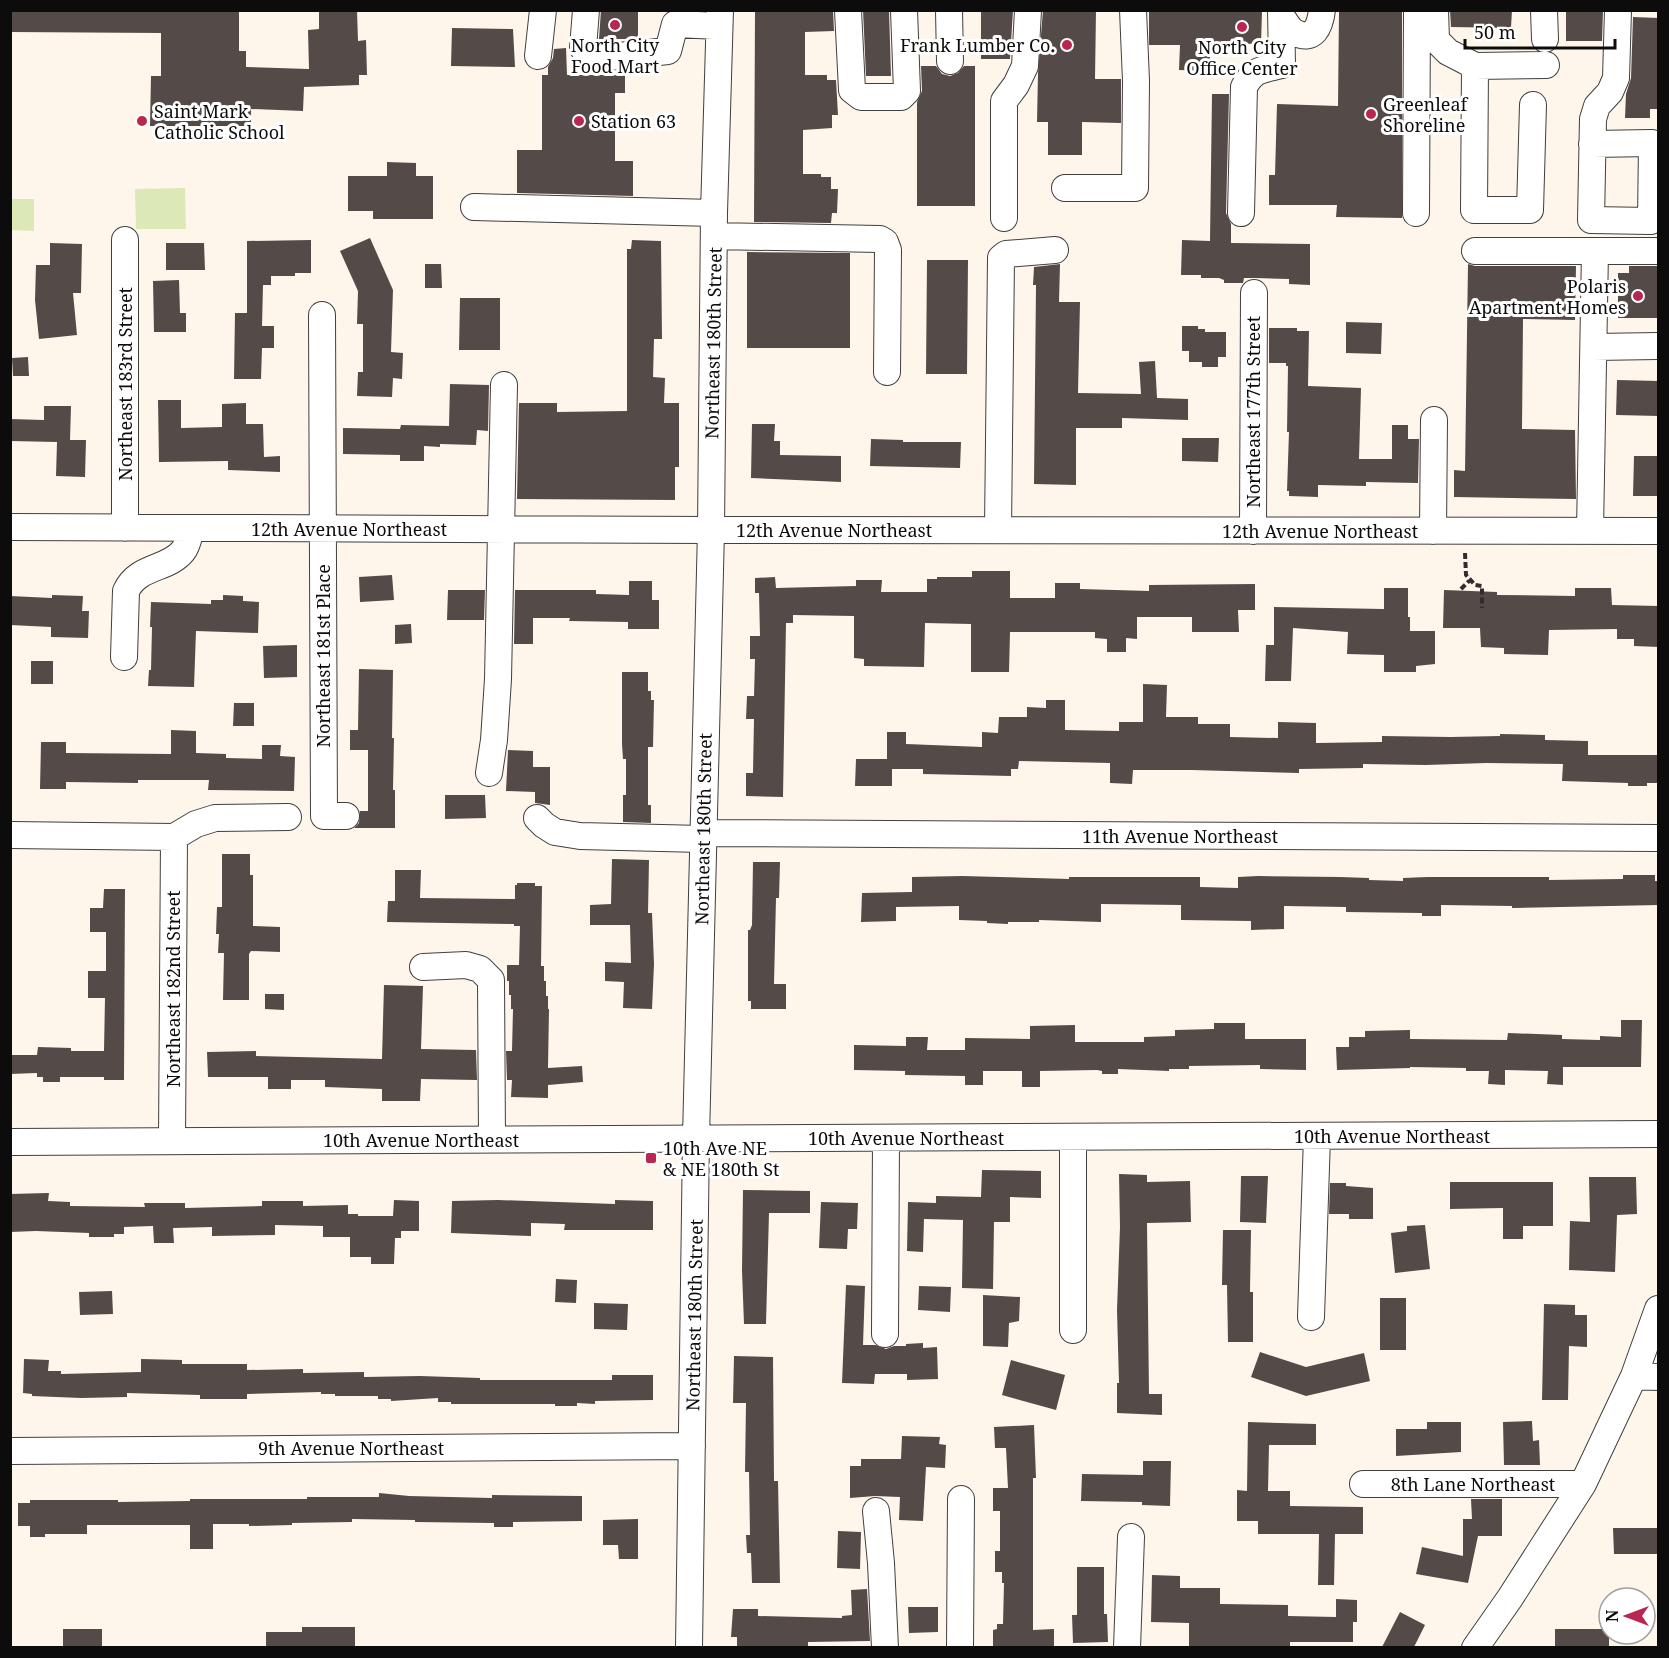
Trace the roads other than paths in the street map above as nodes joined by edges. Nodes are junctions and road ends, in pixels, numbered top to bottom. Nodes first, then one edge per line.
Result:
1 (543, 10) edge
2 (586, 10) edge
3 (848, 10) edge
4 (904, 10) edge
5 (949, 10) edge
6 (1028, 10) edge
7 (1133, 10) edge
8 (1322, 10) edge
9 (1417, 10) edge
10 (1435, 10) edge
11 (1544, 10) edge
12 (1618, 10) edge
13 (1281, 13) edge
14 (675, 17) edge
15 (720, 18) edge
16 (1545, 39) dead end
17 (538, 56) dead end
18 (950, 61) dead end
19 (1546, 65) dead end
20 (1475, 66) junction
21 (1533, 105) dead end
22 (1592, 144) dead end
23 (1065, 188) dead end
24 (474, 207) dead end
25 (1241, 213) dead end
26 (1416, 213) dead end
27 (1004, 218) dead end
28 (714, 225) junction
29 (125, 240) dead end
30 (1054, 250) dead end
31 (1475, 251) dead end
32 (1595, 251) junction
33 (1659, 251) edge
34 (1254, 293) dead end
35 (322, 315) dead end
36 (1659, 346) edge
37 (1594, 347) junction
38 (887, 372) dead end
39 (504, 385) dead end
40 (1434, 420) dead end
41 (10, 527) edge
42 (125, 528) junction
43 (191, 528) junction
44 (322, 529) junction
45 (500, 529) junction
46 (711, 530) junction
47 (998, 531) junction
48 (1253, 531) junction
49 (1433, 531) junction
50 (1590, 531) junction
51 (1659, 531) edge
52 (124, 657) dead end
53 (489, 773) dead end
54 (335, 816) dead end
55 (288, 817) dead end
56 (537, 818) dead end
57 (10, 835) edge
58 (702, 836) junction
59 (174, 837) junction
60 (1659, 838) edge
61 (423, 966) dead end
62 (1659, 1134) edge
63 (1073, 1137) junction
64 (1317, 1137) junction
65 (696, 1138) junction
66 (886, 1138) junction
67 (492, 1139) junction
68 (172, 1141) junction
69 (10, 1142) edge
70 (1659, 1309) edge
71 (1311, 1317) dead end
72 (1073, 1330) dead end
73 (885, 1334) dead end
74 (1646, 1377) edge
75 (692, 1446) junction
76 (10, 1451) edge
77 (1363, 1484) dead end
78 (1583, 1484) junction
79 (961, 1499) dead end
80 (876, 1511) dead end
81 (1131, 1537) dead end
82 (688, 1647) edge
83 (885, 1647) edge
84 (960, 1647) edge
85 (1127, 1647) edge
86 (1475, 1647) edge

1 - 17 street
2 - 14 street
3 - 4 street
5 - 18 street
6 - 27 street
7 - 23 street
8 - 13 street
9 - 26 street
10 - 20 street
11 - 16 street
12 - 22 street
13 - 25 street
14 - 15 street
15 - 28 street, Northeast 180th Street
19 - 20 street
20 - 21 street
24 - 28 street
28 - 38 street
28 - 46 street, Northeast 180th Street
29 - 42 street, Northeast 183rd Street
30 - 47 street
31 - 32 street
32 - 33 street
32 - 37 street
34 - 48 street, Northeast 177th Street
35 - 44 street, Northeast 181st Place
36 - 37 street
37 - 50 street
39 - 45 street
40 - 49 street
41 - 42 street, 12th Avenue Northeast
42 - 43 street, 12th Avenue Northeast
43 - 44 street, 12th Avenue Northeast
43 - 52 street
44 - 45 street, 12th Avenue Northeast
44 - 54 street, Northeast 181st Place
45 - 46 street, 12th Avenue Northeast
45 - 53 street
46 - 47 street, 12th Avenue Northeast
46 - 58 street, Northeast 180th Street
47 - 48 street, 12th Avenue Northeast
48 - 49 street, 12th Avenue Northeast
49 - 50 street, 12th Avenue Northeast
50 - 51 street, 12th Avenue Northeast
55 - 59 street
56 - 58 street, 11th Avenue Northeast
57 - 59 street
58 - 60 street, 11th Avenue Northeast
58 - 65 street, Northeast 180th Street
59 - 68 street, Northeast 182nd Street
61 - 67 street
62 - 64 street, 10th Avenue Northeast
63 - 64 street, 10th Avenue Northeast
63 - 66 street, 10th Avenue Northeast
63 - 72 street
64 - 71 street
65 - 66 street, 10th Avenue Northeast
65 - 67 street, 10th Avenue Northeast
65 - 75 street, Northeast 180th Street
66 - 73 street
67 - 68 street, 10th Avenue Northeast
68 - 69 street, 10th Avenue Northeast
70 - 74 street
74 - 78 street
75 - 76 street, 9th Avenue Northeast
75 - 82 street, Northeast 180th Street
77 - 78 street, 8th Lane Northeast
78 - 86 street
79 - 84 street
80 - 83 street
81 - 85 street

